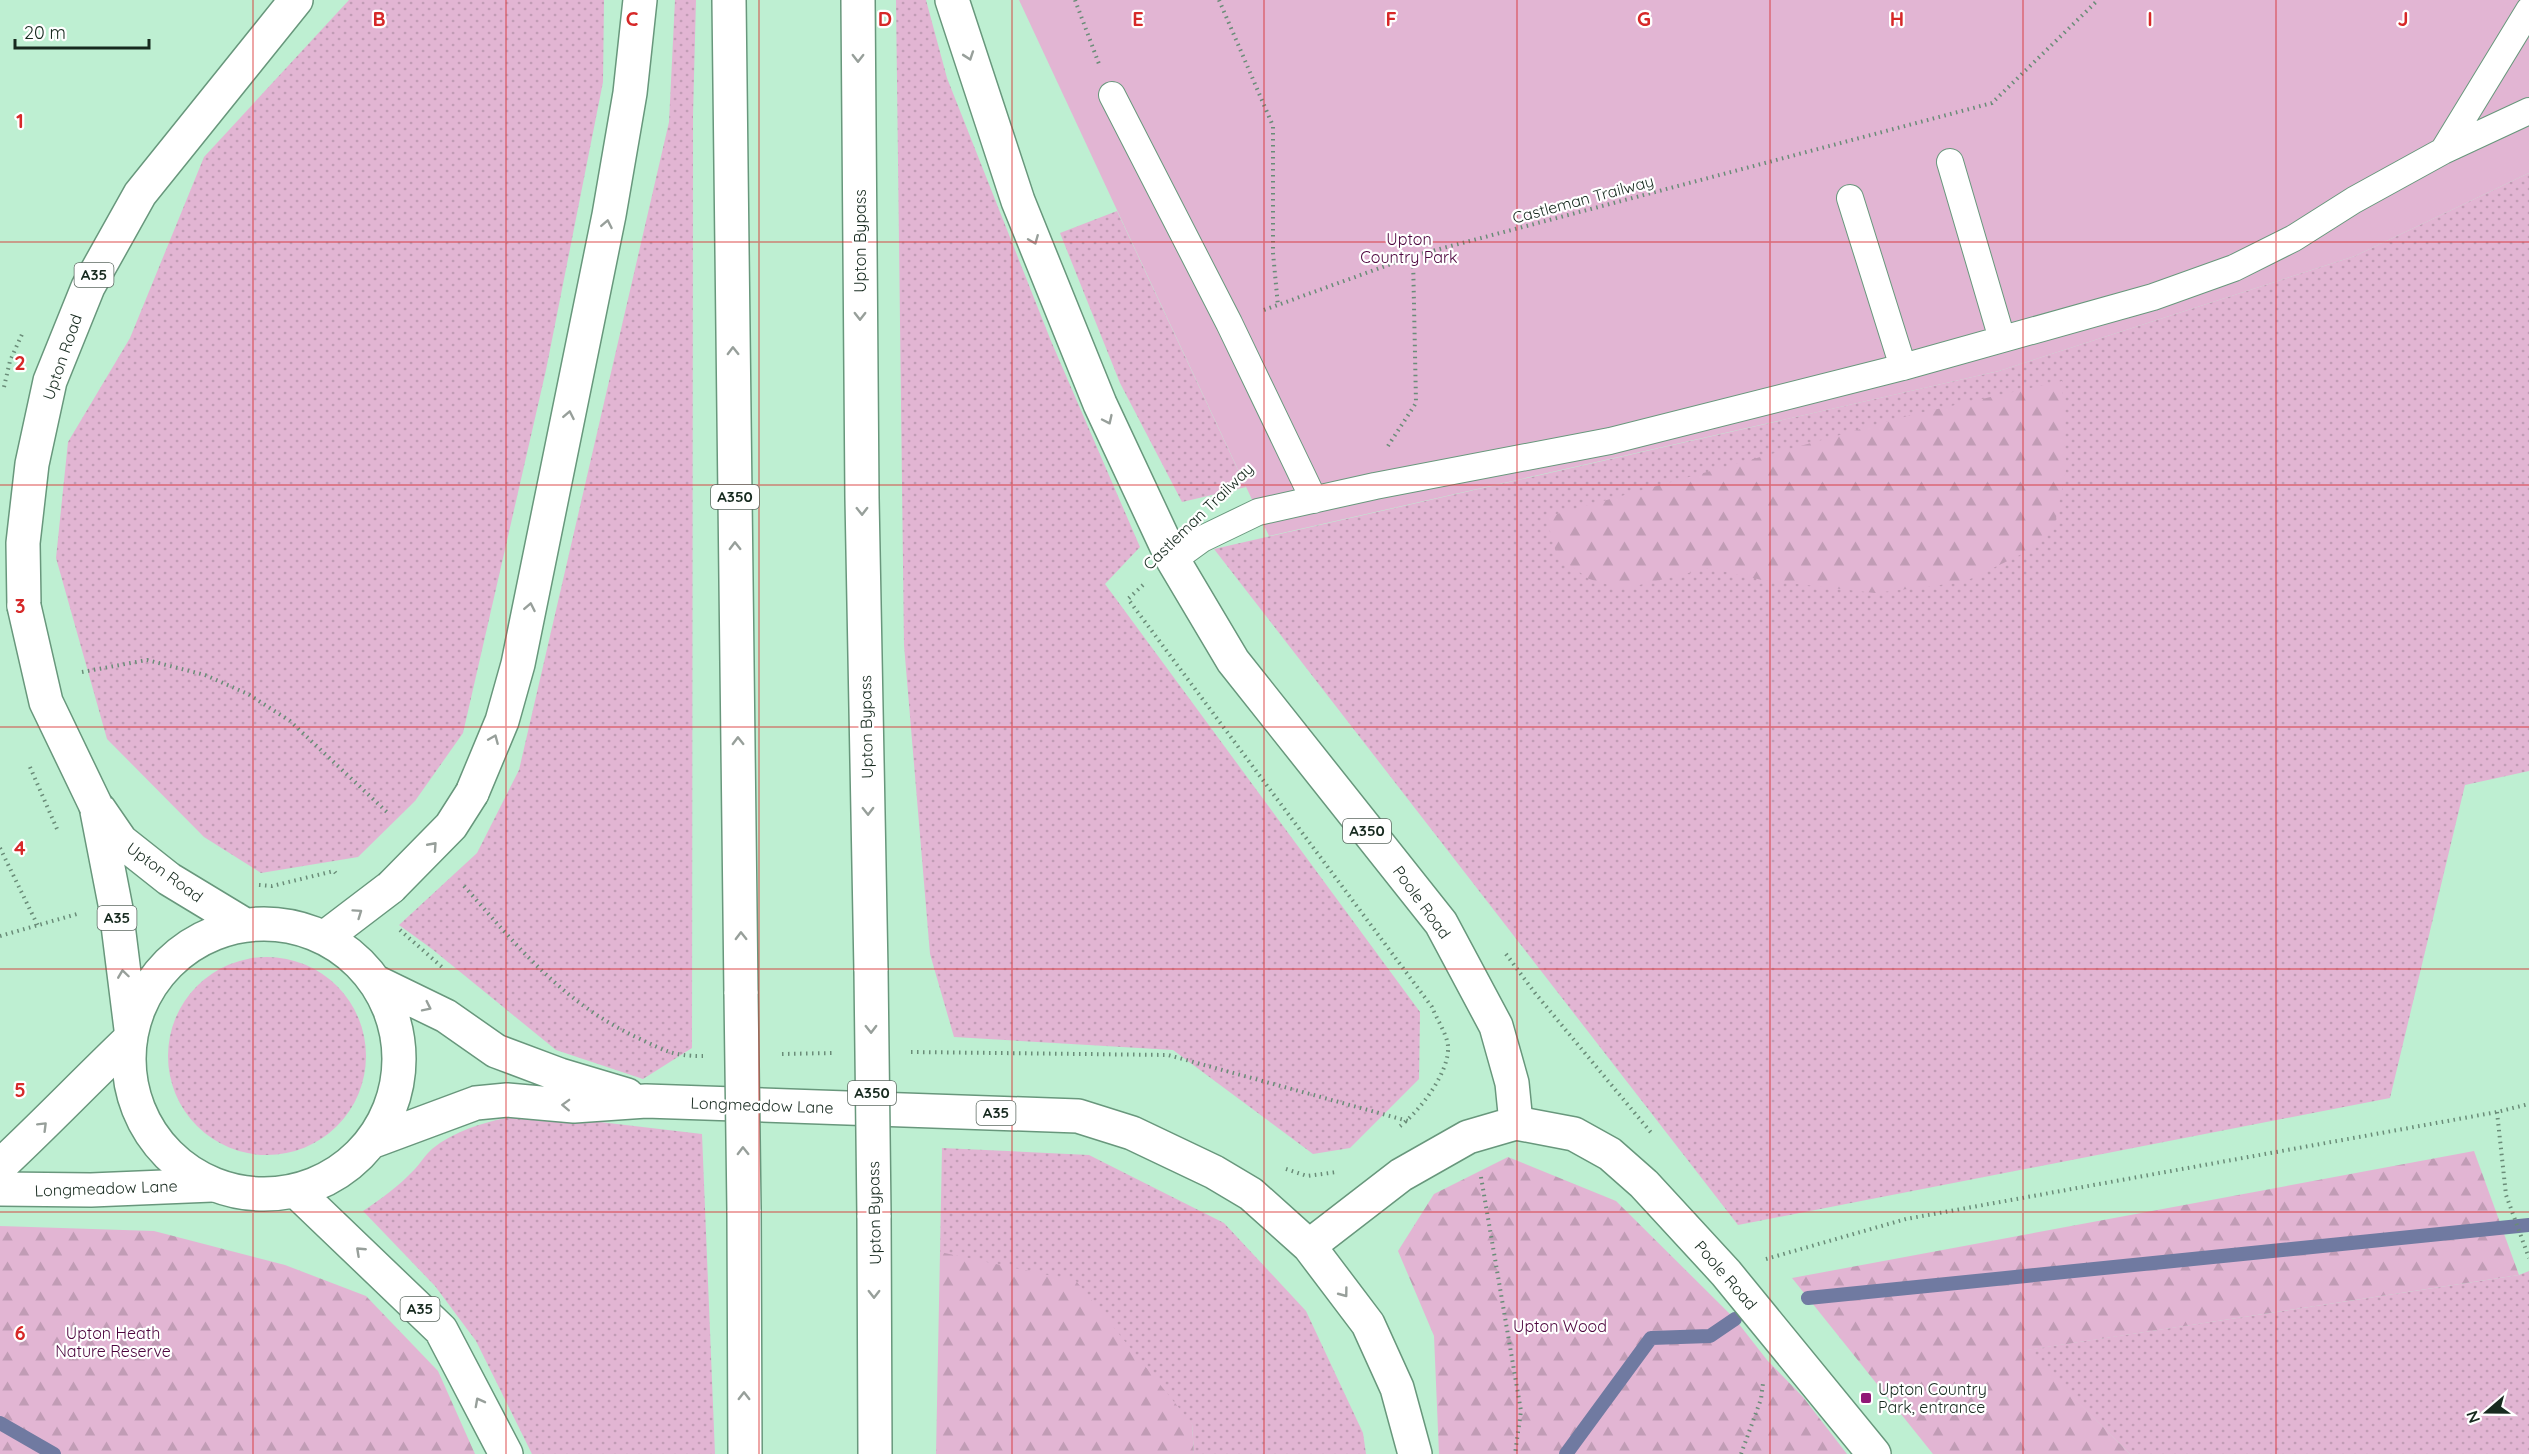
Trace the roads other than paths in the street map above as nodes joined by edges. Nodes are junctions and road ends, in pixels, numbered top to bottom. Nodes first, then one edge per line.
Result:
1 (296, 0) edge
2 (640, 0) edge
3 (729, 0) edge
4 (858, 0) edge
5 (952, 0) edge
6 (2529, 10) edge
7 (1112, 95) road end
8 (2529, 111) edge
9 (2443, 152) junction
10 (1950, 162) dead end
11 (1850, 198) dead end
12 (2002, 339) junction
13 (1903, 367) junction
14 (1314, 500) junction
15 (1173, 560) junction
16 (96, 806) junction
17 (245, 925) junction
18 (324, 938) junction
19 (374, 981) junction
20 (131, 1035) junction
21 (646, 1101) junction
22 (1516, 1123) junction
23 (371, 1142) junction
24 (0, 1166) edge
25 (212, 1185) junction
26 (0, 1189) edge
27 (296, 1191) junction
28 (1309, 1246) junction
29 (506, 1454) edge
30 (745, 1454) edge
31 (875, 1454) edge
32 (1415, 1454) edge
33 (1874, 1454) edge

1 - 16 main road, Upton Road / A35, bridge
18 -> 2 main road, bridge
30 -> 3 main road, A350, bridge
4 -> 31 main road, Upton Bypass / A350, bridge
5 -> 15 main road, A350
6 - 9 lane
7 - 14 lane
8 - 9 lane
9 - 12 lane
10 - 12 lane
11 - 13 lane
12 - 13 lane
13 - 14 lane
14 - 15 lane
15 - 22 main road, Poole Road / A350
16 - 17 main road, Upton Road / A35
20 -> 16 main road, Upton Road / A35
17 - 18 main road
17 - 20 main road
18 - 19 main road
19 -> 21 main road, Longmeadow Lane / A35
19 - 23 main road
24 -> 20 main road
20 - 25 main road
21 -> 23 main road, Longmeadow Lane / A35
21 - 28 main road, Longmeadow Lane / A35
22 - 28 main road, Poole Road
22 - 33 main road, Poole Road
23 - 27 main road
25 - 26 main road, Longmeadow Lane
25 - 27 main road
29 -> 27 main road, A35
28 -> 32 main road, A35

